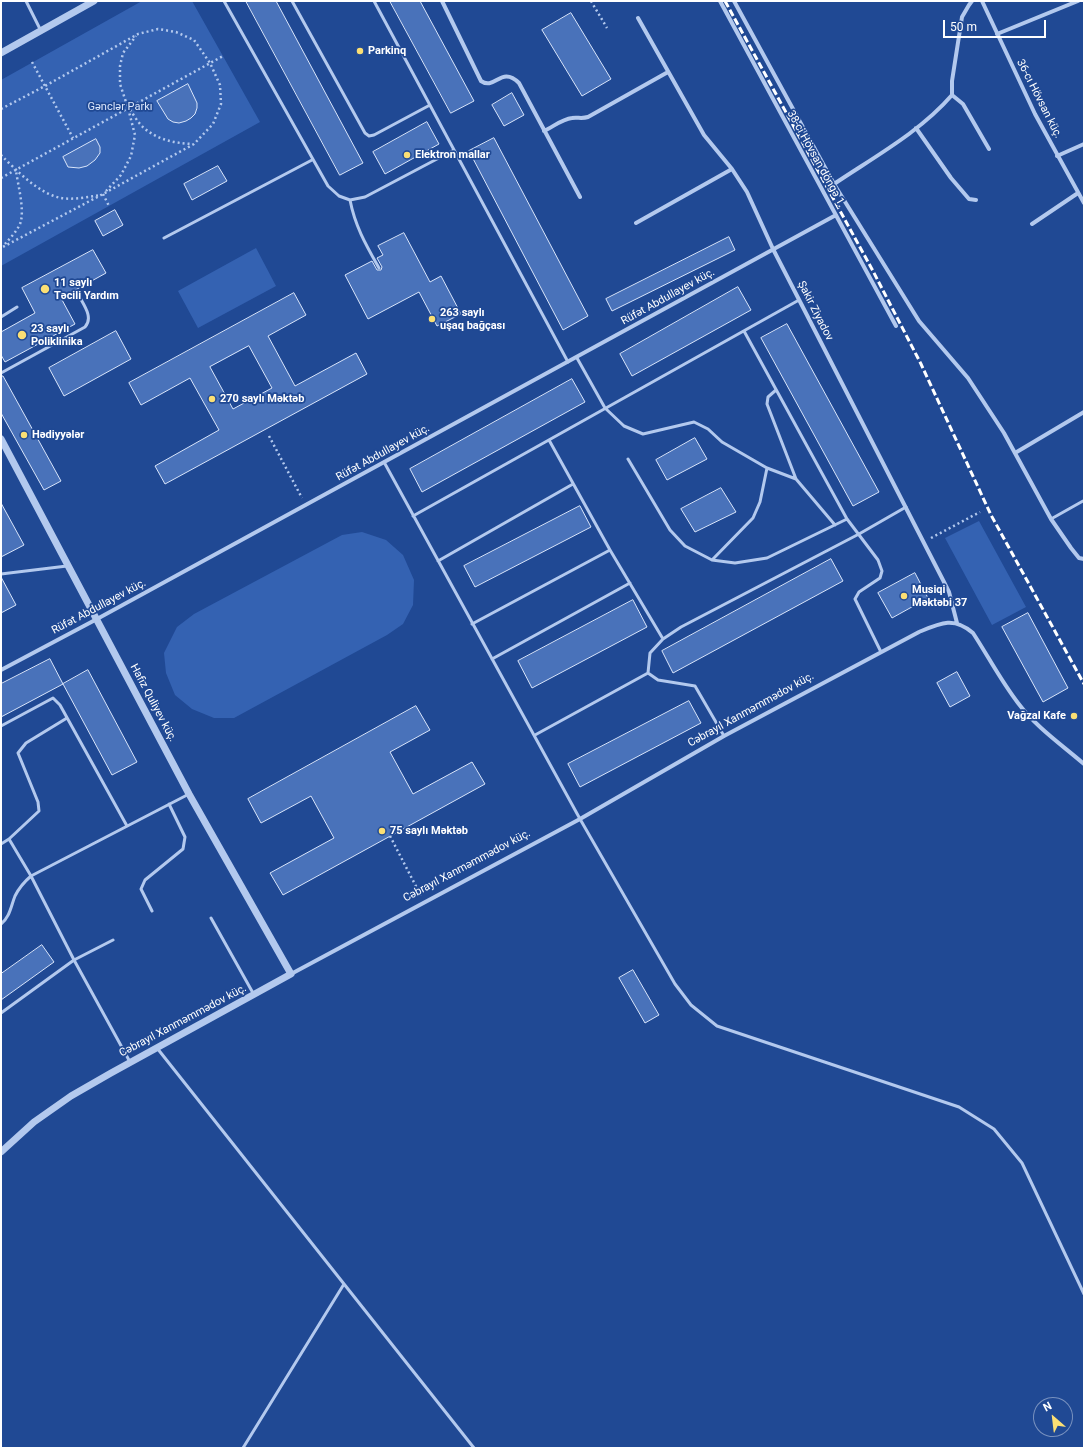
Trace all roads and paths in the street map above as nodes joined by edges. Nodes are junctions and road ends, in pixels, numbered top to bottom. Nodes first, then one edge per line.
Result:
1 (26, 1) edge
2 (94, 1) edge
3 (224, 1) edge
4 (292, 1) edge
5 (374, 1) edge
6 (443, 1) edge
7 (591, 1) edge
8 (720, 1) edge
9 (734, 1) edge
10 (972, 1) edge
11 (982, 1) edge
12 (1078, 1) edge
13 (638, 18) dead end
14 (607, 28) dead end
15 (42, 30) junction
16 (138, 34) junction
17 (997, 34) junction
18 (1, 53) edge
19 (223, 56) dead end
20 (32, 62) dead end
21 (210, 63) junction
22 (668, 72) junction
23 (45, 86) junction
24 (952, 95) junction
25 (430, 105) junction
26 (128, 108) junction
27 (1, 109) edge
28 (916, 128) junction
29 (544, 131) junction
30 (73, 138) junction
31 (194, 144) junction
32 (1084, 144) edge
33 (989, 149) dead end
34 (454, 150) junction
35 (1, 155) edge
36 (1057, 156) junction
37 (312, 160) junction
38 (732, 169) junction
39 (16, 170) junction
40 (1, 178) edge
41 (834, 184) junction
42 (1078, 193) junction
43 (104, 194) junction
44 (580, 197) dead end
45 (350, 200) junction
46 (976, 200) dead end
47 (1084, 203) edge
48 (109, 206) dead end
49 (836, 215) junction
50 (636, 223) dead end
51 (1032, 224) dead end
52 (164, 238) dead end
53 (4, 246) junction
54 (1, 248) edge
55 (773, 249) junction
56 (379, 268) dead end
57 (78, 294) dead end
58 (799, 300) junction
59 (17, 307) dead end
60 (1, 317) edge
61 (896, 326) dead end
62 (744, 331) junction
63 (577, 358) junction
64 (568, 362) junction
65 (1, 373) edge
66 (776, 390) junction
67 (605, 408) junction
68 (1084, 412) edge
69 (269, 436) dead end
70 (1, 439) edge
71 (549, 440) junction
72 (1015, 453) junction
73 (628, 459) dead end
74 (384, 462) junction
75 (767, 468) junction
76 (796, 479) junction
77 (573, 484) junction
78 (1083, 501) dead end
79 (306, 505) junction
80 (906, 507) junction
81 (980, 512) dead end
82 (413, 516) junction
83 (847, 519) junction
84 (1051, 519) junction
85 (835, 525) junction
86 (858, 534) junction
87 (924, 542) junction
88 (610, 550) junction
89 (1084, 559) edge
90 (438, 560) junction
91 (712, 560) junction
92 (69, 566) junction
93 (1, 574) edge
94 (630, 583) junction
95 (97, 619) junction
96 (957, 623) junction
97 (472, 624) junction
98 (663, 639) junction
99 (881, 652) junction
100 (492, 659) junction
101 (1, 670) edge
102 (648, 673) junction
103 (67, 718) junction
104 (1, 726) edge
105 (535, 735) junction
106 (724, 736) junction
107 (1084, 764) edge
108 (189, 794) junction
109 (169, 804) junction
110 (580, 819) junction
111 (127, 826) junction
112 (390, 836) dead end
113 (9, 839) junction
114 (1, 844) edge
115 (31, 876) junction
116 (424, 902) junction
117 (152, 911) dead end
118 (211, 918) dead end
119 (1, 924) edge
120 (113, 940) dead end
121 (74, 960) junction
122 (291, 974) junction
123 (254, 995) junction
124 (1, 1013) edge
125 (157, 1048) junction
126 (130, 1062) junction
127 (1, 1152) edge
128 (344, 1284) junction
129 (1084, 1294) edge
130 (244, 1448) edge
131 (474, 1448) edge

1 - 15 lane
2 - 15 street
3 - 37 lane
4 - 25 lane
5 - 25 lane
6 - 29 street
7 - 14 path
8 - 49 street, 38-ci Hövsan döngə 1.
9 - 41 street
10 - 24 street
11 - 17 street, 36-cı Hövsan küç.
12 - 17 street
13 - 22 street, Şakir Ziyadov
15 - 18 street
16 - 21 path
16 - 23 path
16 - 26 path
17 - 36 street, 36-cı Hövsan küç.
19 - 21 path
20 - 23 path
21 - 26 path
21 - 31 path
22 - 29 street
22 - 38 street, Şakir Ziyadov
23 - 27 path
23 - 30 path
24 - 28 street
24 - 33 street
25 - 34 lane
26 - 30 path
26 - 31 path
26 - 43 path
28 - 41 street
28 - 46 street
29 - 44 street
30 - 39 path
31 - 43 path
32 - 36 street
34 - 45 lane
34 - 64 lane
35 - 39 path
36 - 42 street, 36-cı Hövsan küç.
37 - 45 lane
37 - 52 lane
38 - 50 street
38 - 55 street, Şakir Ziyadov
39 - 40 path
39 - 43 path
39 - 53 path
41 - 72 street
42 - 47 street, 36-cı Hövsan küç.
42 - 51 street
43 - 48 path
43 - 53 path
45 - 56 lane
49 - 55 street, Rüfət Abdullayev küç.
49 - 61 street, 38-ci Hövsan döngə 1.
53 - 54 path
55 - 58 street, Şakir Ziyadov
55 - 63 street, Rüfət Abdullayev küç.
57 - 65 lane
58 - 62 lane
58 - 80 street, Şakir Ziyadov
59 - 60 lane
62 - 66 lane
62 - 67 lane
63 - 64 street, Rüfət Abdullayev küç.
63 - 67 lane
64 - 74 street, Rüfət Abdullayev küç.
66 - 76 lane
66 - 83 lane
67 - 71 lane
67 - 75 lane
68 - 72 street
69 - 79 path
70 - 92 street, Hafiz Quliyev küç.
71 - 77 lane
71 - 82 lane
72 - 84 street
73 - 91 lane
74 - 79 street, Rüfət Abdullayev küç.
74 - 82 lane
75 - 76 lane
75 - 91 lane
76 - 85 lane
77 - 88 lane
77 - 90 lane
78 - 84 lane
79 - 95 street, Rüfət Abdullayev küç.
80 - 86 lane
80 - 87 street, Şakir Ziyadov
81 - 87 path
82 - 90 lane
83 - 85 lane
83 - 86 lane
84 - 89 street
85 - 91 lane
86 - 98 lane
86 - 99 lane
87 - 96 street, Şakir Ziyadov
88 - 94 lane
88 - 97 lane
90 - 97 lane
92 - 93 lane
92 - 95 street, Hafiz Quliyev küç.
94 - 98 lane
94 - 100 lane
95 - 101 street, Rüfət Abdullayev küç.
95 - 108 street, Hafiz Quliyev küç.
96 - 99 street, Cəbrayıl Xanməmmədov küç.
96 - 107 street
97 - 100 lane
98 - 102 lane
99 - 106 street, Cəbrayıl Xanməmmədov küç.
100 - 105 lane
102 - 105 lane
102 - 106 lane
103 - 104 lane
103 - 111 lane
103 - 113 lane
105 - 110 lane
106 - 110 street, Cəbrayıl Xanməmmədov küç.
108 - 109 lane
108 - 122 street, Hafiz Quliyev küç.
109 - 111 lane
109 - 117 lane
110 - 116 street, Cəbrayıl Xanməmmədov küç.
110 - 129 lane
111 - 115 lane
112 - 116 path
113 - 114 lane
113 - 115 lane
115 - 119 lane
115 - 121 lane
116 - 122 street, Cəbrayıl Xanməmmədov küç.
118 - 123 lane
120 - 121 lane
121 - 124 lane
121 - 126 lane
122 - 123 street, Cəbrayıl Xanməmmədov küç.
123 - 125 street, Cəbrayıl Xanməmmədov küç.
125 - 126 street, Cəbrayıl Xanməmmədov küç.
125 - 128 lane
126 - 127 street, Cəbrayıl Xanməmmədov küç.
128 - 130 lane
128 - 131 lane

